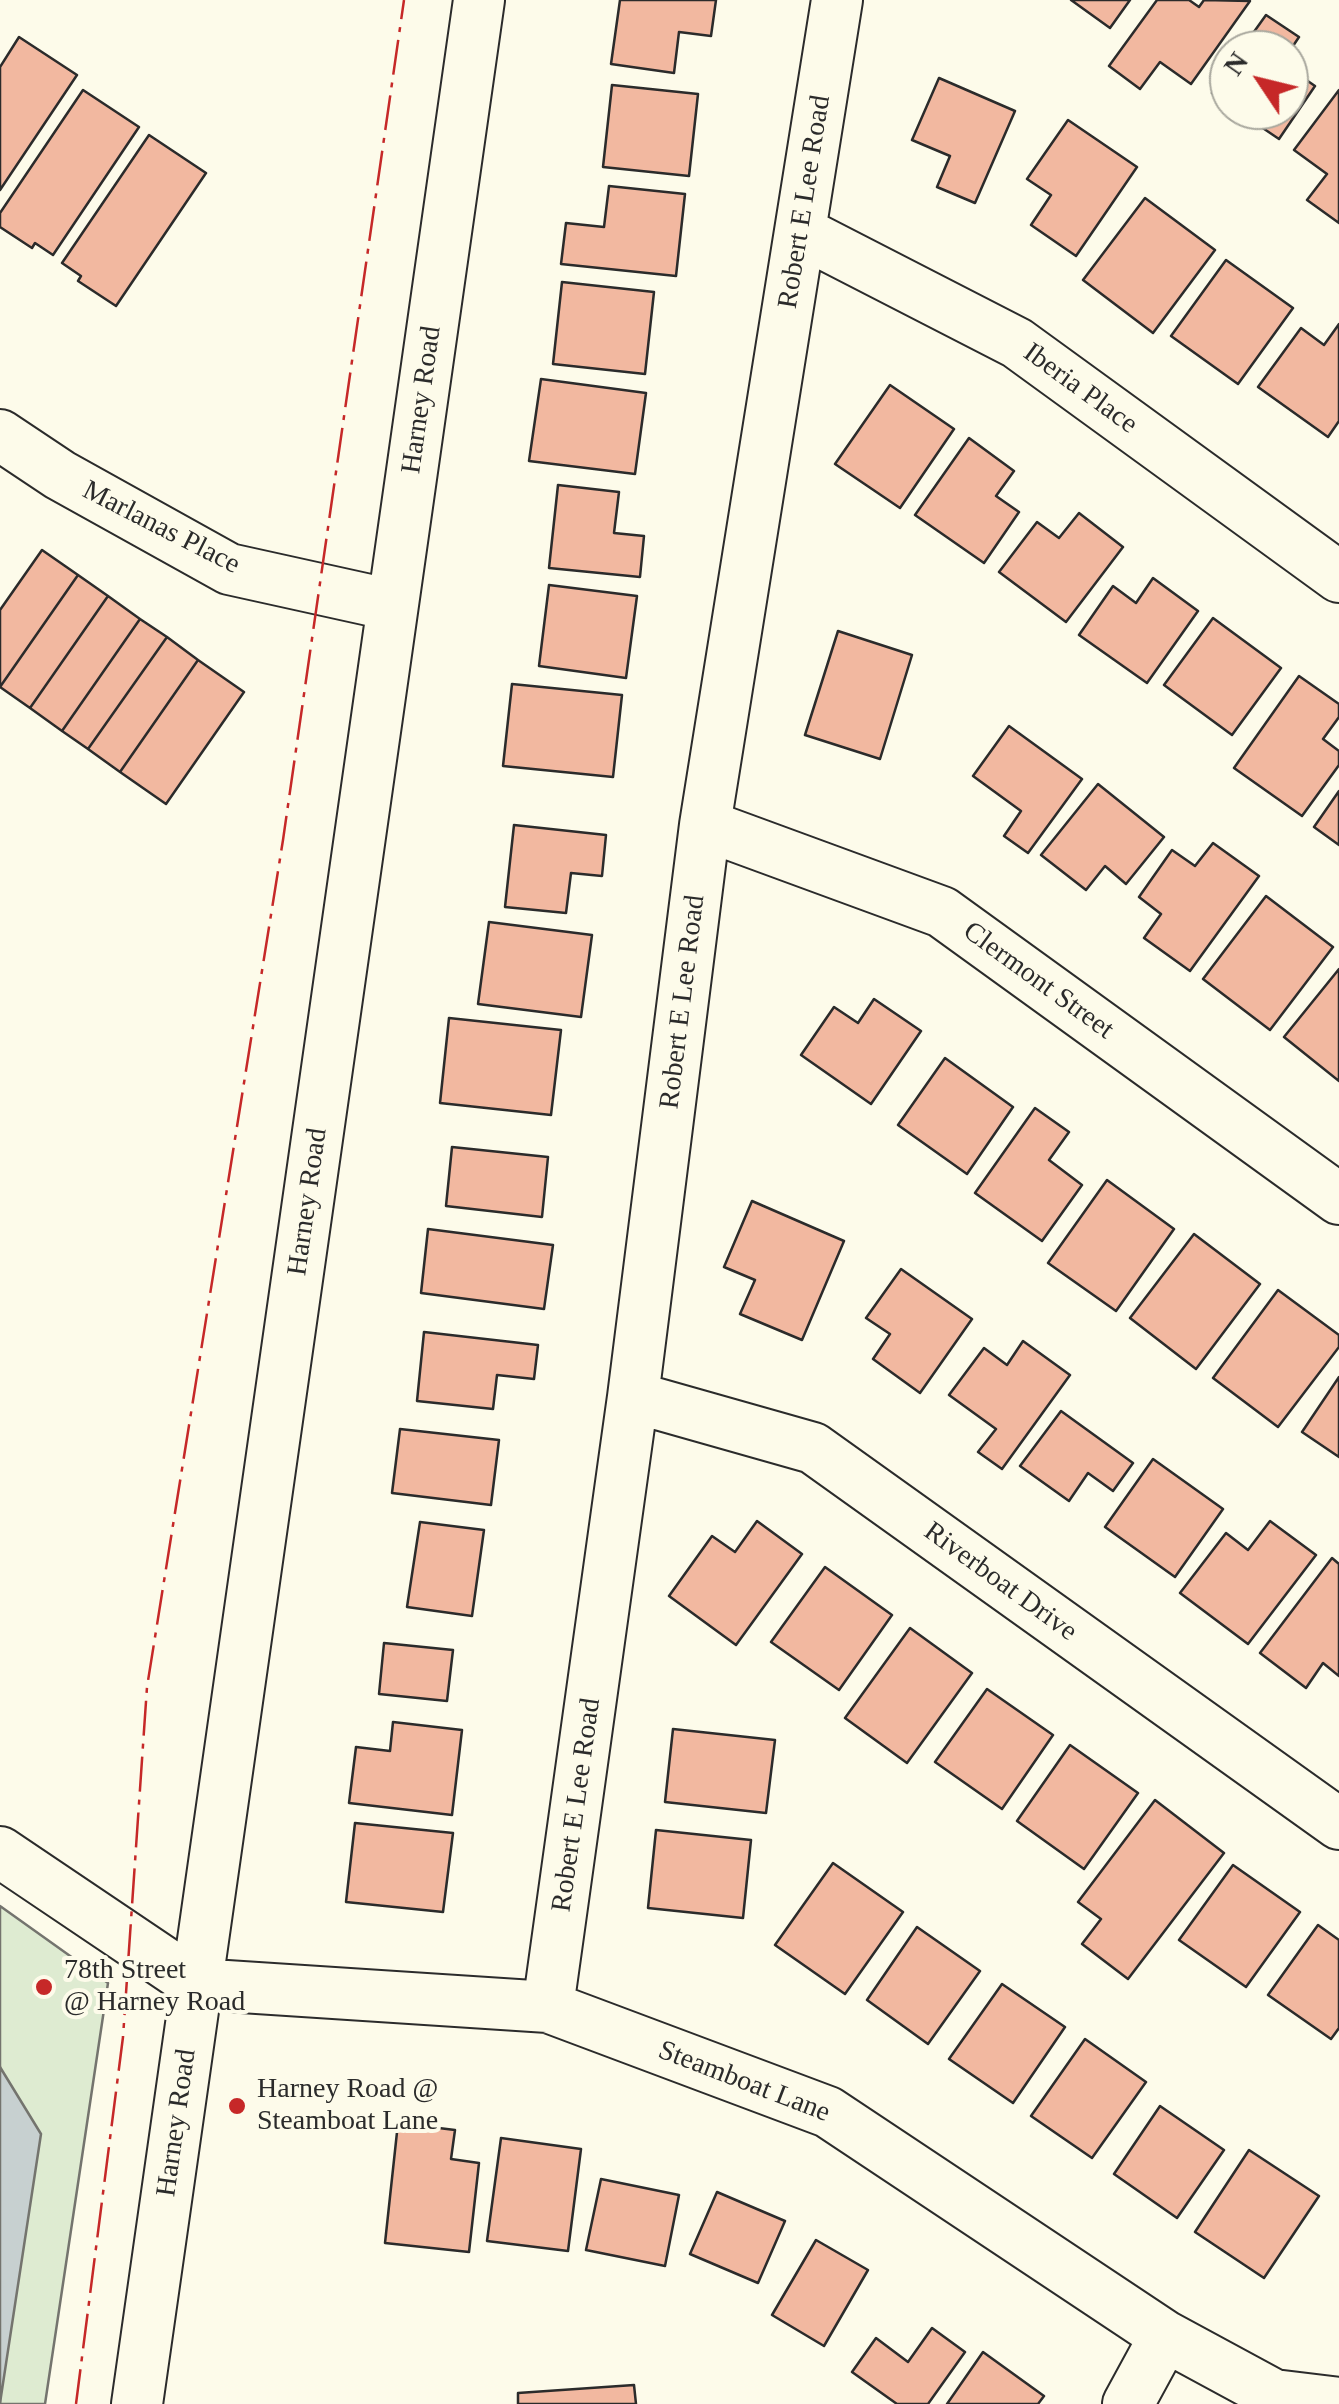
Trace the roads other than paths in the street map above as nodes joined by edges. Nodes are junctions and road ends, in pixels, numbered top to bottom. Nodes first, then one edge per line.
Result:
1 (478, 0) edge
2 (836, 0) edge
3 (801, 232) junction
4 (0, 435) edge
5 (1339, 577) edge
6 (392, 605) junction
7 (704, 825) junction
8 (1339, 1199) edge
9 (633, 1398) junction
10 (1339, 1824) edge
11 (0, 1852) edge
12 (196, 1984) junction
13 (548, 2008) junction
14 (1165, 2336) junction
15 (1339, 2403) edge
16 (137, 2404) edge
17 (1128, 2404) edge

1 - 6 street, Harney Road
2 - 3 street, Robert E Lee Road
3 - 5 street, Iberia Place
3 - 7 street, Robert E Lee Road
4 - 6 street, Marlanas Place
6 - 12 street, Harney Road
7 - 8 street, Clermont Street
7 - 9 street, Robert E Lee Road
9 - 10 street, Riverboat Drive
9 - 13 street, Robert E Lee Road
11 - 12 street
12 - 13 street, Steamboat Lane
12 - 16 street, Harney Road
13 - 14 street, Steamboat Lane
14 - 15 street, Steamboat Lane
14 - 17 street

